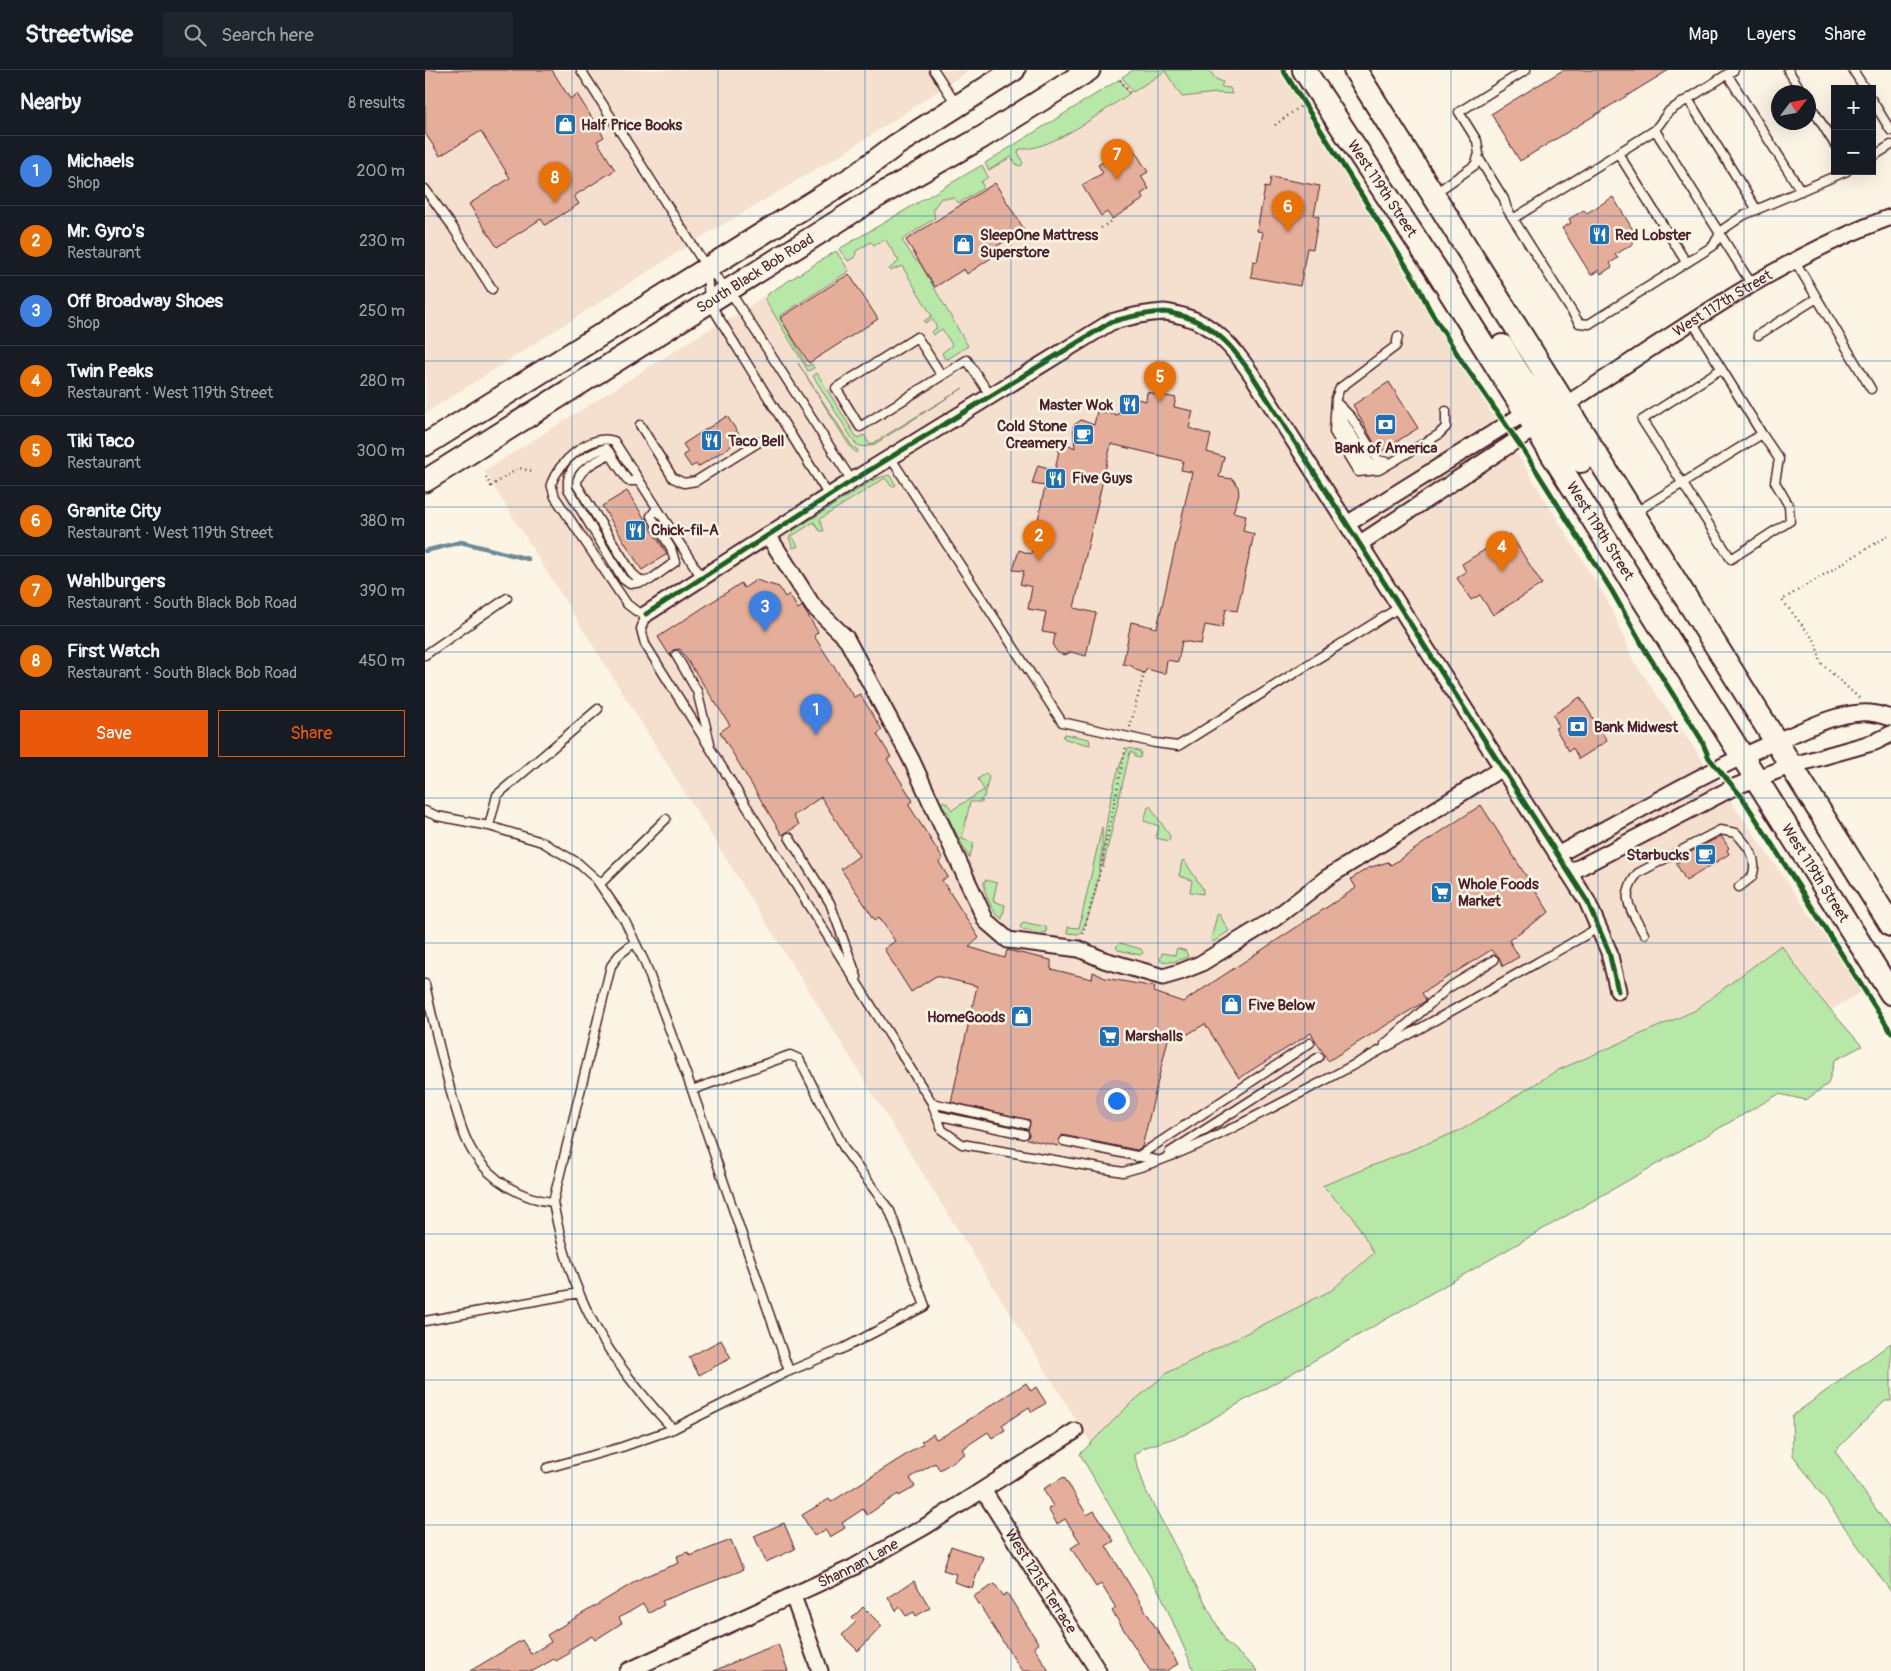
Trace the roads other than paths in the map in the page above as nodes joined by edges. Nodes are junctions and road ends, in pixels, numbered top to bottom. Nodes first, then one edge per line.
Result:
1 (581, 70) edge
2 (934, 70) edge
3 (1014, 70) edge
4 (1089, 70) edge
5 (1304, 70) edge
6 (1355, 70) edge
7 (1525, 70) edge
8 (1788, 70) edge
9 (1853, 70) edge
10 (1730, 72) edge
11 (1798, 85) edge
12 (1862, 85) edge
13 (1688, 99) junction
14 (957, 106) junction
15 (1876, 106) edge
16 (1816, 114) edge
17 (1655, 130) junction
18 (1891, 130) edge
19 (1831, 139) edge
20 (1891, 144) edge
21 (1618, 153) junction
22 (1876, 154) edge
23 (1478, 157) junction
24 (1838, 175) edge
25 (425, 189) edge
26 (1801, 191) junction
27 (1433, 195) junction
28 (1757, 210) junction
29 (1890, 218) edge
30 (1513, 219) junction
31 (1720, 233) junction
32 (1686, 262) junction
33 (1795, 262) junction
34 (707, 268) junction
35 (1435, 268) junction
36 (1752, 285) junction
37 (492, 289) dead end
38 (729, 290) junction
39 (1817, 298) junction
40 (709, 302) junction
41 (1693, 323) junction
42 (1759, 335) dead end
43 (1398, 336) dead end
44 (1721, 369) junction
45 (942, 376) junction
46 (1871, 389) dead end
47 (990, 396) junction
48 (1336, 402) junction
49 (1564, 406) junction
50 (1446, 411) dead end
51 (1530, 421) junction
52 (640, 425) dead end
53 (1762, 434) junction
54 (759, 442) dead end
55 (425, 446) edge
56 (890, 457) junction
57 (1392, 463) junction
58 (425, 481) edge
59 (640, 481) junction
60 (852, 481) junction
61 (1682, 483) junction
62 (829, 496) junction
63 (657, 508) junction
64 (1632, 514) junction
65 (1347, 524) junction
66 (768, 535) junction
67 (1359, 544) junction
68 (702, 578) junction
69 (1681, 593) junction
70 (507, 598) dead end
71 (1400, 607) junction
72 (646, 614) junction
73 (425, 655) edge
74 (676, 655) dead end
75 (598, 709) dead end
76 (1891, 718) edge
77 (1891, 734) edge
78 (1758, 749) junction
79 (712, 751) junction
80 (1502, 768) junction
81 (1773, 772) junction
82 (425, 811) edge
83 (665, 820) dead end
84 (489, 826) junction
85 (789, 838) dead end
86 (1557, 855) junction
87 (1569, 873) junction
88 (600, 884) junction
89 (1739, 887) dead end
90 (1891, 925) edge
91 (1598, 928) junction
92 (1643, 934) dead end
93 (635, 942) junction
94 (1494, 960) dead end
95 (425, 984) edge
96 (862, 990) junction
97 (1618, 991) dead end
98 (1891, 993) edge
99 (1310, 1043) dead end
100 (1374, 1054) junction
101 (1319, 1057) dead end
102 (692, 1090) junction
103 (932, 1103) junction
104 (937, 1115) junction
105 (1025, 1124) dead end
106 (1024, 1134) dead end
107 (1063, 1141) dead end
108 (1137, 1157) junction
109 (1155, 1162) junction
110 (553, 1202) junction
111 (579, 1293) junction
112 (425, 1321) edge
113 (789, 1371) junction
114 (673, 1429) junction
115 (1075, 1431) dead end
116 (547, 1468) dead end
117 (983, 1490) junction
118 (793, 1596) junction
119 (628, 1671) edge
120 (820, 1671) edge
121 (1098, 1671) edge

1 - 34 lane
2 - 14 lane
3 - 14 main road, South Black Bob Road
4 - 38 main road, South Black Bob Road
5 - 35 main road, West 119th Street
6 - 27 main road, West 119th Street
7 - 23 lane
8 - 11 lane
9 - 12 lane
10 - 13 lane
10 - 26 lane
13 - 17 lane
13 - 28 lane
14 - 34 main road, South Black Bob Road
15 - 18 lane
16 - 19 lane
17 - 21 lane
17 - 31 lane
20 - 22 lane
21 - 30 lane
21 - 32 lane
23 - 27 lane
23 - 30 lane
24 - 26 lane
25 - 37 lane
26 - 28 lane
27 - 49 main road, West 119th Street
28 - 31 lane
29 - 33 street, West 117th Street
30 - 32 lane
31 - 32 lane
31 - 36 lane
33 - 36 street, West 117th Street
33 - 39 lane
34 - 38 lane
34 - 40 lane
34 - 55 main road, South Black Bob Road
35 - 49 main road
35 - 51 main road, West 119th Street
36 - 41 street, West 117th Street
38 - 40 main road, South Black Bob Road
38 - 60 lane
39 - 42 lane
39 - 46 lane
40 - 58 main road, South Black Bob Road
40 - 62 lane
41 - 44 lane
41 - 49 street, West 117th Street
43 - 48 lane
44 - 53 lane
44 - 61 lane
45 - 45 lane
45 - 47 lane
47 - 56 street
47 - 65 street
48 - 57 lane
48 - 57 lane
49 - 64 main road, West 119th Street
50 - 57 lane
51 - 65 street
51 - 67 street
51 - 69 main road
51 - 78 main road, West 119th Street
52 - 54 lane
53 - 61 lane
53 - 61 lane
56 - 60 street
56 - 71 lane
59 - 63 lane
59 - 63 lane
59 - 72 lane
60 - 62 street
61 - 64 lane
62 - 66 street
63 - 68 lane
64 - 69 main road, West 119th Street
65 - 67 street
66 - 68 street
66 - 80 street
67 - 71 street
68 - 72 street
69 - 78 main road, West 119th Street
70 - 73 lane
71 - 80 street
72 - 79 lane
74 - 79 lane
75 - 84 lane
76 - 78 street
77 - 81 street
78 - 81 main road, West 119th Street
78 - 81 main road, West 119th Street
78 - 86 street
79 - 96 lane
80 - 86 street
81 - 87 street
81 - 90 main road, West 119th Street
81 - 98 main road, West 119th Street
82 - 84 lane
83 - 88 lane
84 - 88 lane
85 - 96 lane
86 - 87 street
87 - 91 street
88 - 93 lane
89 - 92 lane
91 - 97 street
91 - 100 lane
93 - 102 lane
93 - 110 lane
94 - 100 lane
95 - 110 lane
96 - 103 lane
99 - 108 lane
100 - 109 lane
101 - 109 lane
102 - 113 lane
102 - 113 lane
103 - 104 lane
103 - 105 lane
104 - 106 lane
104 - 109 lane
107 - 108 lane
108 - 109 lane
110 - 111 lane
111 - 112 lane
111 - 114 lane
113 - 114 lane
114 - 116 lane
115 - 117 street, Shannan Lane
117 - 118 street, Shannan Lane
117 - 121 street, West 121st Terrace
118 - 119 street, Shannan Lane
118 - 120 street

